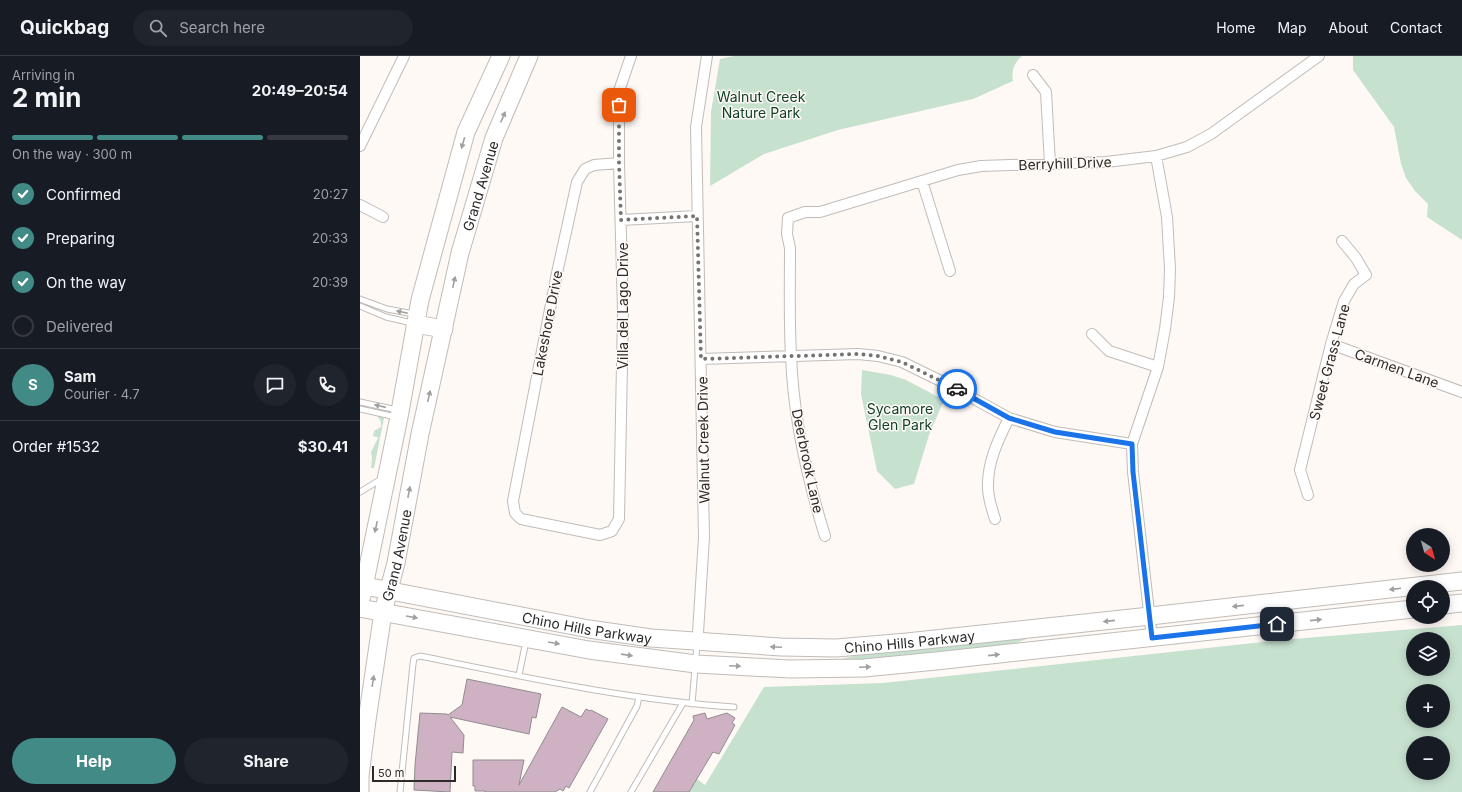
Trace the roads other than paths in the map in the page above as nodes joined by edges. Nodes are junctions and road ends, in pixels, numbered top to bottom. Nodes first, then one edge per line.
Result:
1 (404, 56) edge
2 (501, 56) edge
3 (529, 56) edge
4 (630, 56) edge
5 (707, 56) edge
6 (1319, 56) edge
7 (1033, 75) dead end
8 (360, 146) edge
9 (1156, 156) junction
10 (619, 163) junction
11 (1050, 164) junction
12 (922, 181) junction
13 (360, 205) edge
14 (697, 216) junction
15 (383, 217) dead end
16 (788, 218) joint
17 (621, 220) junction
18 (1342, 242) dead end
19 (950, 271) dead end
20 (360, 299) edge
21 (360, 306) edge
22 (416, 319) junction
23 (445, 324) junction
24 (1092, 334) dead end
25 (1331, 344) junction
26 (791, 356) junction
27 (701, 359) junction
28 (1158, 367) junction
29 (1462, 392) edge
30 (360, 402) edge
31 (360, 409) edge
32 (400, 414) junction
33 (1009, 418) junction
34 (1132, 444) junction
35 (387, 475) junction
36 (360, 492) edge
37 (1308, 495) dead end
38 (994, 519) dead end
39 (612, 531) joint
40 (825, 536) dead end
41 (1462, 581) edge
42 (362, 586) edge
43 (388, 592) junction
44 (1462, 603) edge
45 (1450, 604) edge
46 (360, 606) edge
47 (1406, 610) edge
48 (383, 612) junction
49 (1150, 616) junction
50 (698, 637) junction
51 (527, 638) junction
52 (1152, 638) junction
53 (696, 664) junction
54 (519, 675) junction
55 (639, 697) junction
56 (683, 703) junction
57 (692, 704) junction
58 (734, 707) dead end
59 (360, 792) edge
60 (400, 792) edge
61 (590, 792) edge
62 (631, 792) edge

1 - 8 street
2 -> 22 main road, Grand Avenue
23 -> 3 main road, Grand Avenue
4 - 10 street, Villa del Lago Drive
5 - 14 street, Walnut Creek Drive
6 - 9 street, Berryhill Drive
7 - 11 street
9 - 11 street, Berryhill Drive
9 - 28 street
10 - 17 street, Villa del Lago Drive
10 - 39 street, Lakeshore Drive
11 - 12 street, Berryhill Drive
12 - 16 street, Berryhill Drive
12 - 19 street
13 - 15 street
14 - 17 street
14 - 27 street, Walnut Creek Drive
16 - 26 street, Deerbrook Lane
17 - 39 street, Villa del Lago Drive
18 - 25 street, Sweet Grass Lane
22 -> 20 lane
21 - 22 lane
22 - 23 main road
22 - 32 main road, Grand Avenue
43 -> 23 main road, Grand Avenue
24 - 28 street
25 - 29 street, Carmen Lane
25 - 37 street, Sweet Grass Lane
26 - 27 street
26 - 33 street
26 - 40 street, Deerbrook Lane
27 - 50 street, Walnut Creek Drive
28 - 34 street
32 -> 30 lane
31 - 32 lane
32 - 35 main road, Grand Avenue
33 - 34 street
33 - 38 street
34 - 49 street
35 - 36 lane
35 -> 42 main road, Grand Avenue
41 -> 49 main road, Chino Hills Parkway
42 - 43 main road, Chino Hills Parkway
42 - 46 main road, Grand Avenue
43 - 48 main road, Grand Avenue
43 - 50 main road, Chino Hills Parkway
44 - 45 main road
46 - 48 main road, Chino Hills Parkway
52 -> 47 main road, Chino Hills Parkway
48 -> 51 main road, Chino Hills Parkway
59 -> 48 main road, Grand Avenue
49 -> 50 main road, Chino Hills Parkway
49 - 52 street
50 - 53 lane, Walnut Creek Drive
51 -> 53 main road, Chino Hills Parkway
51 - 54 lane
53 -> 52 main road, Chino Hills Parkway
53 - 57 lane, Walnut Creek Drive
54 - 55 lane
54 - 60 lane
55 - 56 lane
55 - 61 lane
56 - 57 lane
56 - 62 lane
57 - 58 lane

